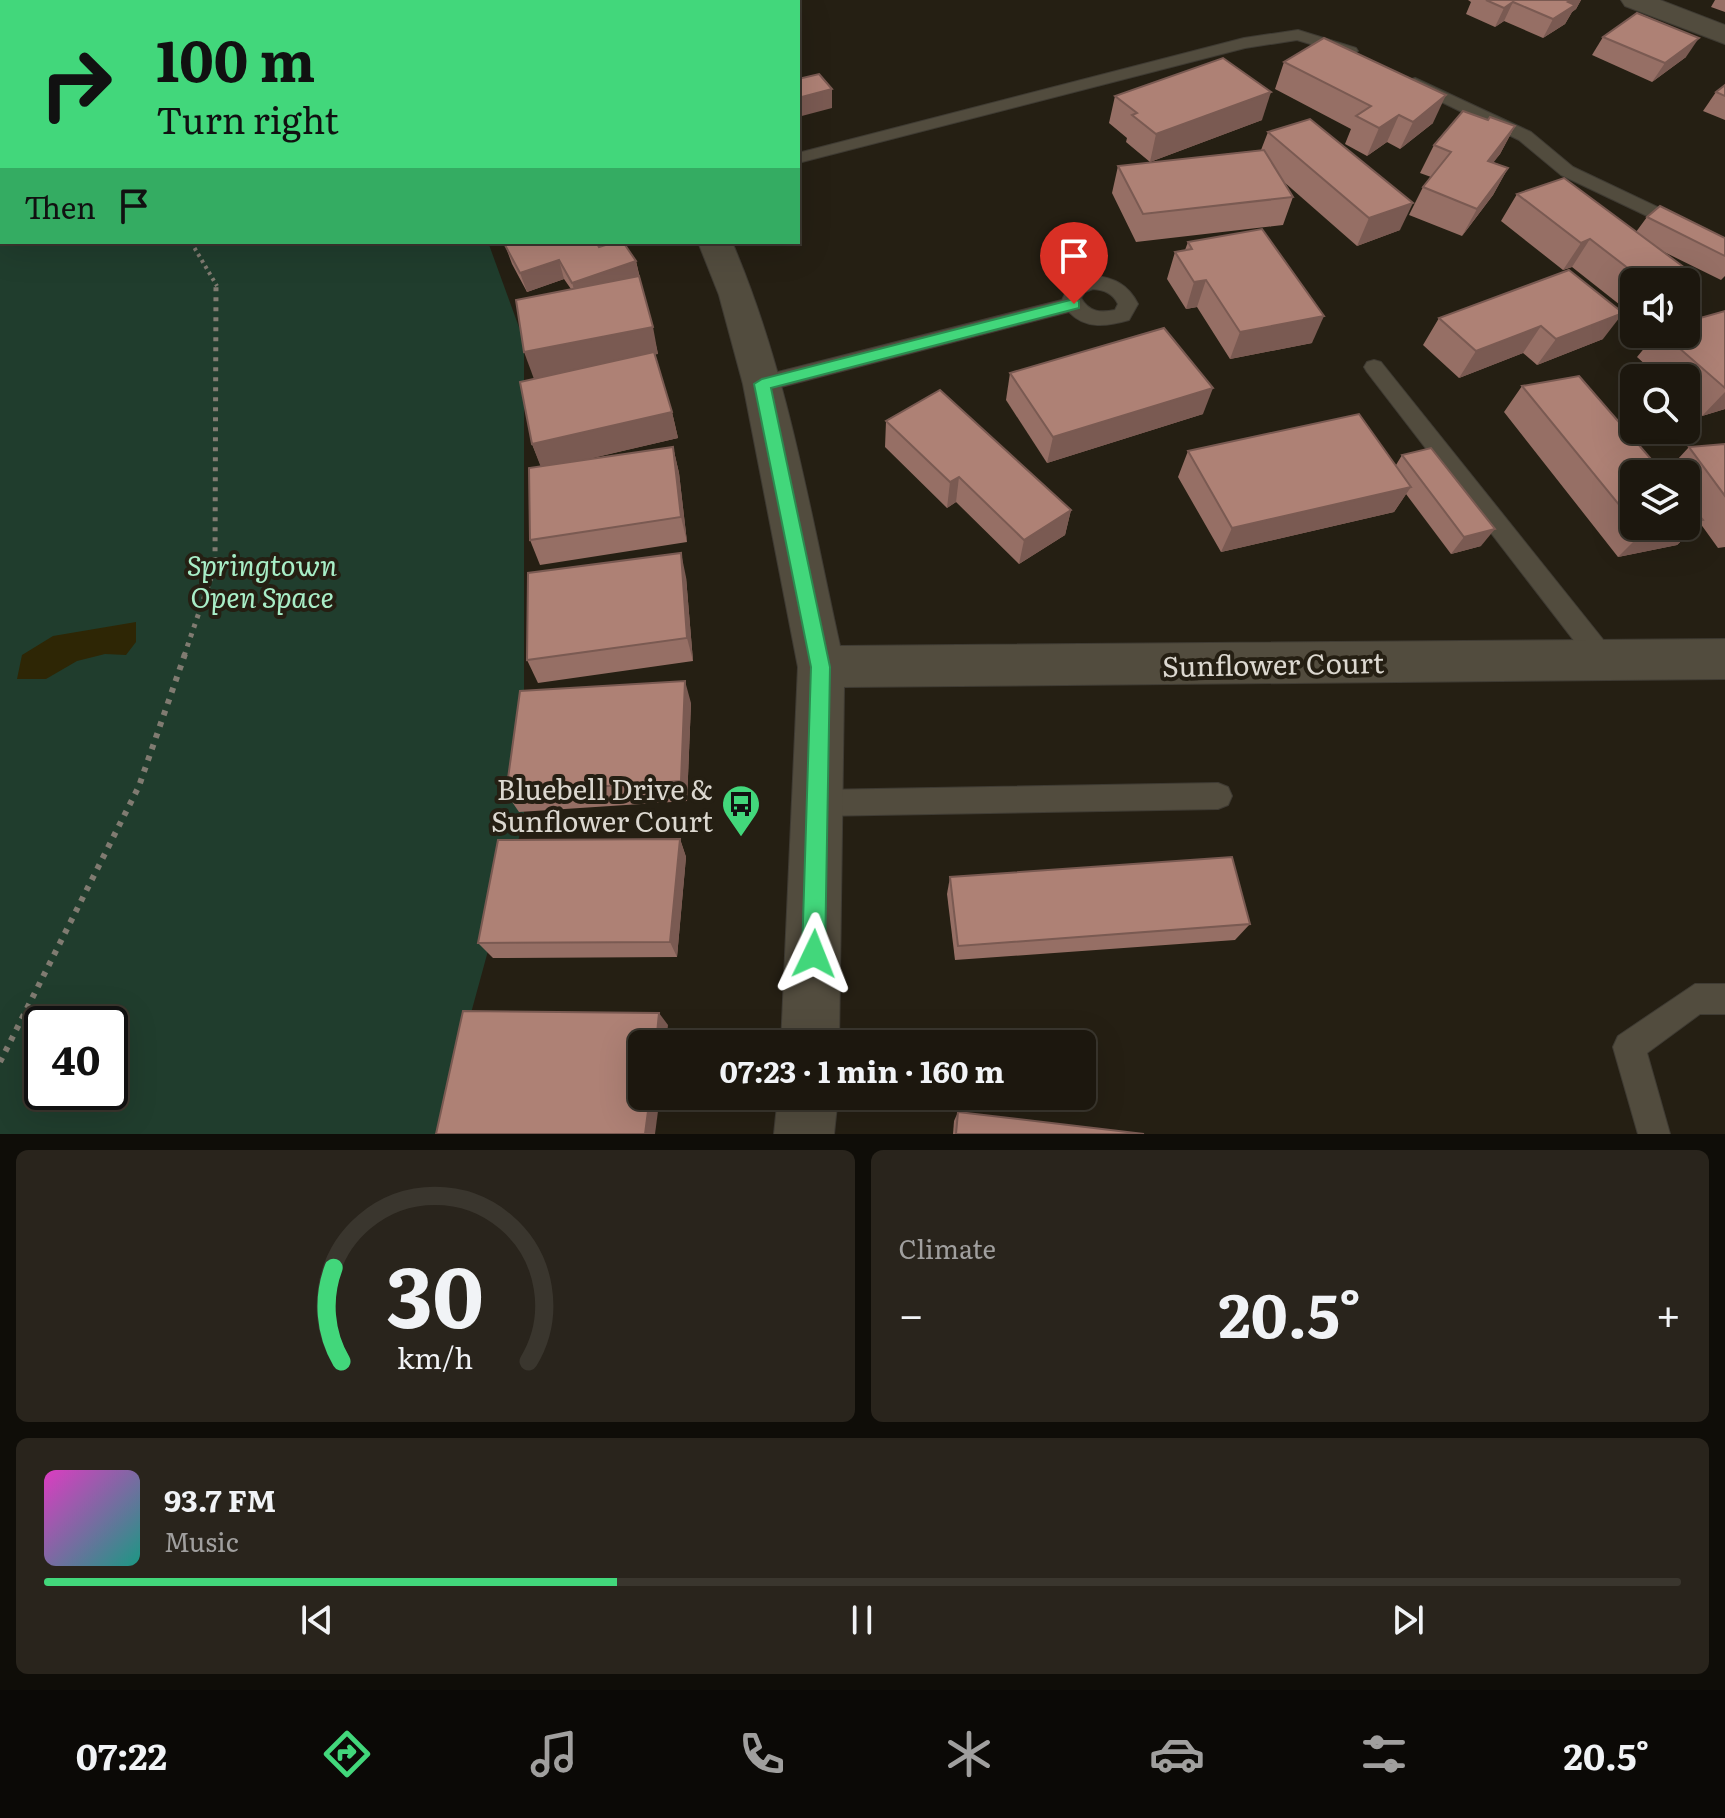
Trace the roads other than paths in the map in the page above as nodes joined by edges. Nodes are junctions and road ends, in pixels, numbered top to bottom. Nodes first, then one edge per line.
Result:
1 (1635, 0) edge
2 (1725, 35) edge
3 (1367, 60) edge
4 (1396, 73) edge
5 (800, 157) edge
6 (716, 244) edge
7 (1725, 247) edge
8 (1074, 304) dead end
9 (1374, 367) dead end
10 (762, 384) junction
11 (1725, 659) edge
12 (1604, 660) junction
13 (821, 667) junction
14 (1218, 796) dead end
15 (818, 803) junction
16 (1725, 999) edge
17 (810, 1030) edge
18 (807, 1110) edge
19 (804, 1134) edge
20 (1654, 1134) edge

1 - 2 street
3 - 5 lane
4 - 7 lane
6 - 10 street
8 - 10 lane
9 - 12 lane
10 - 13 street
11 - 12 street, Sunflower Court
12 - 13 street, Sunflower Court
13 - 15 street
14 - 15 lane
15 - 17 street
16 - 20 lane
18 - 19 street

